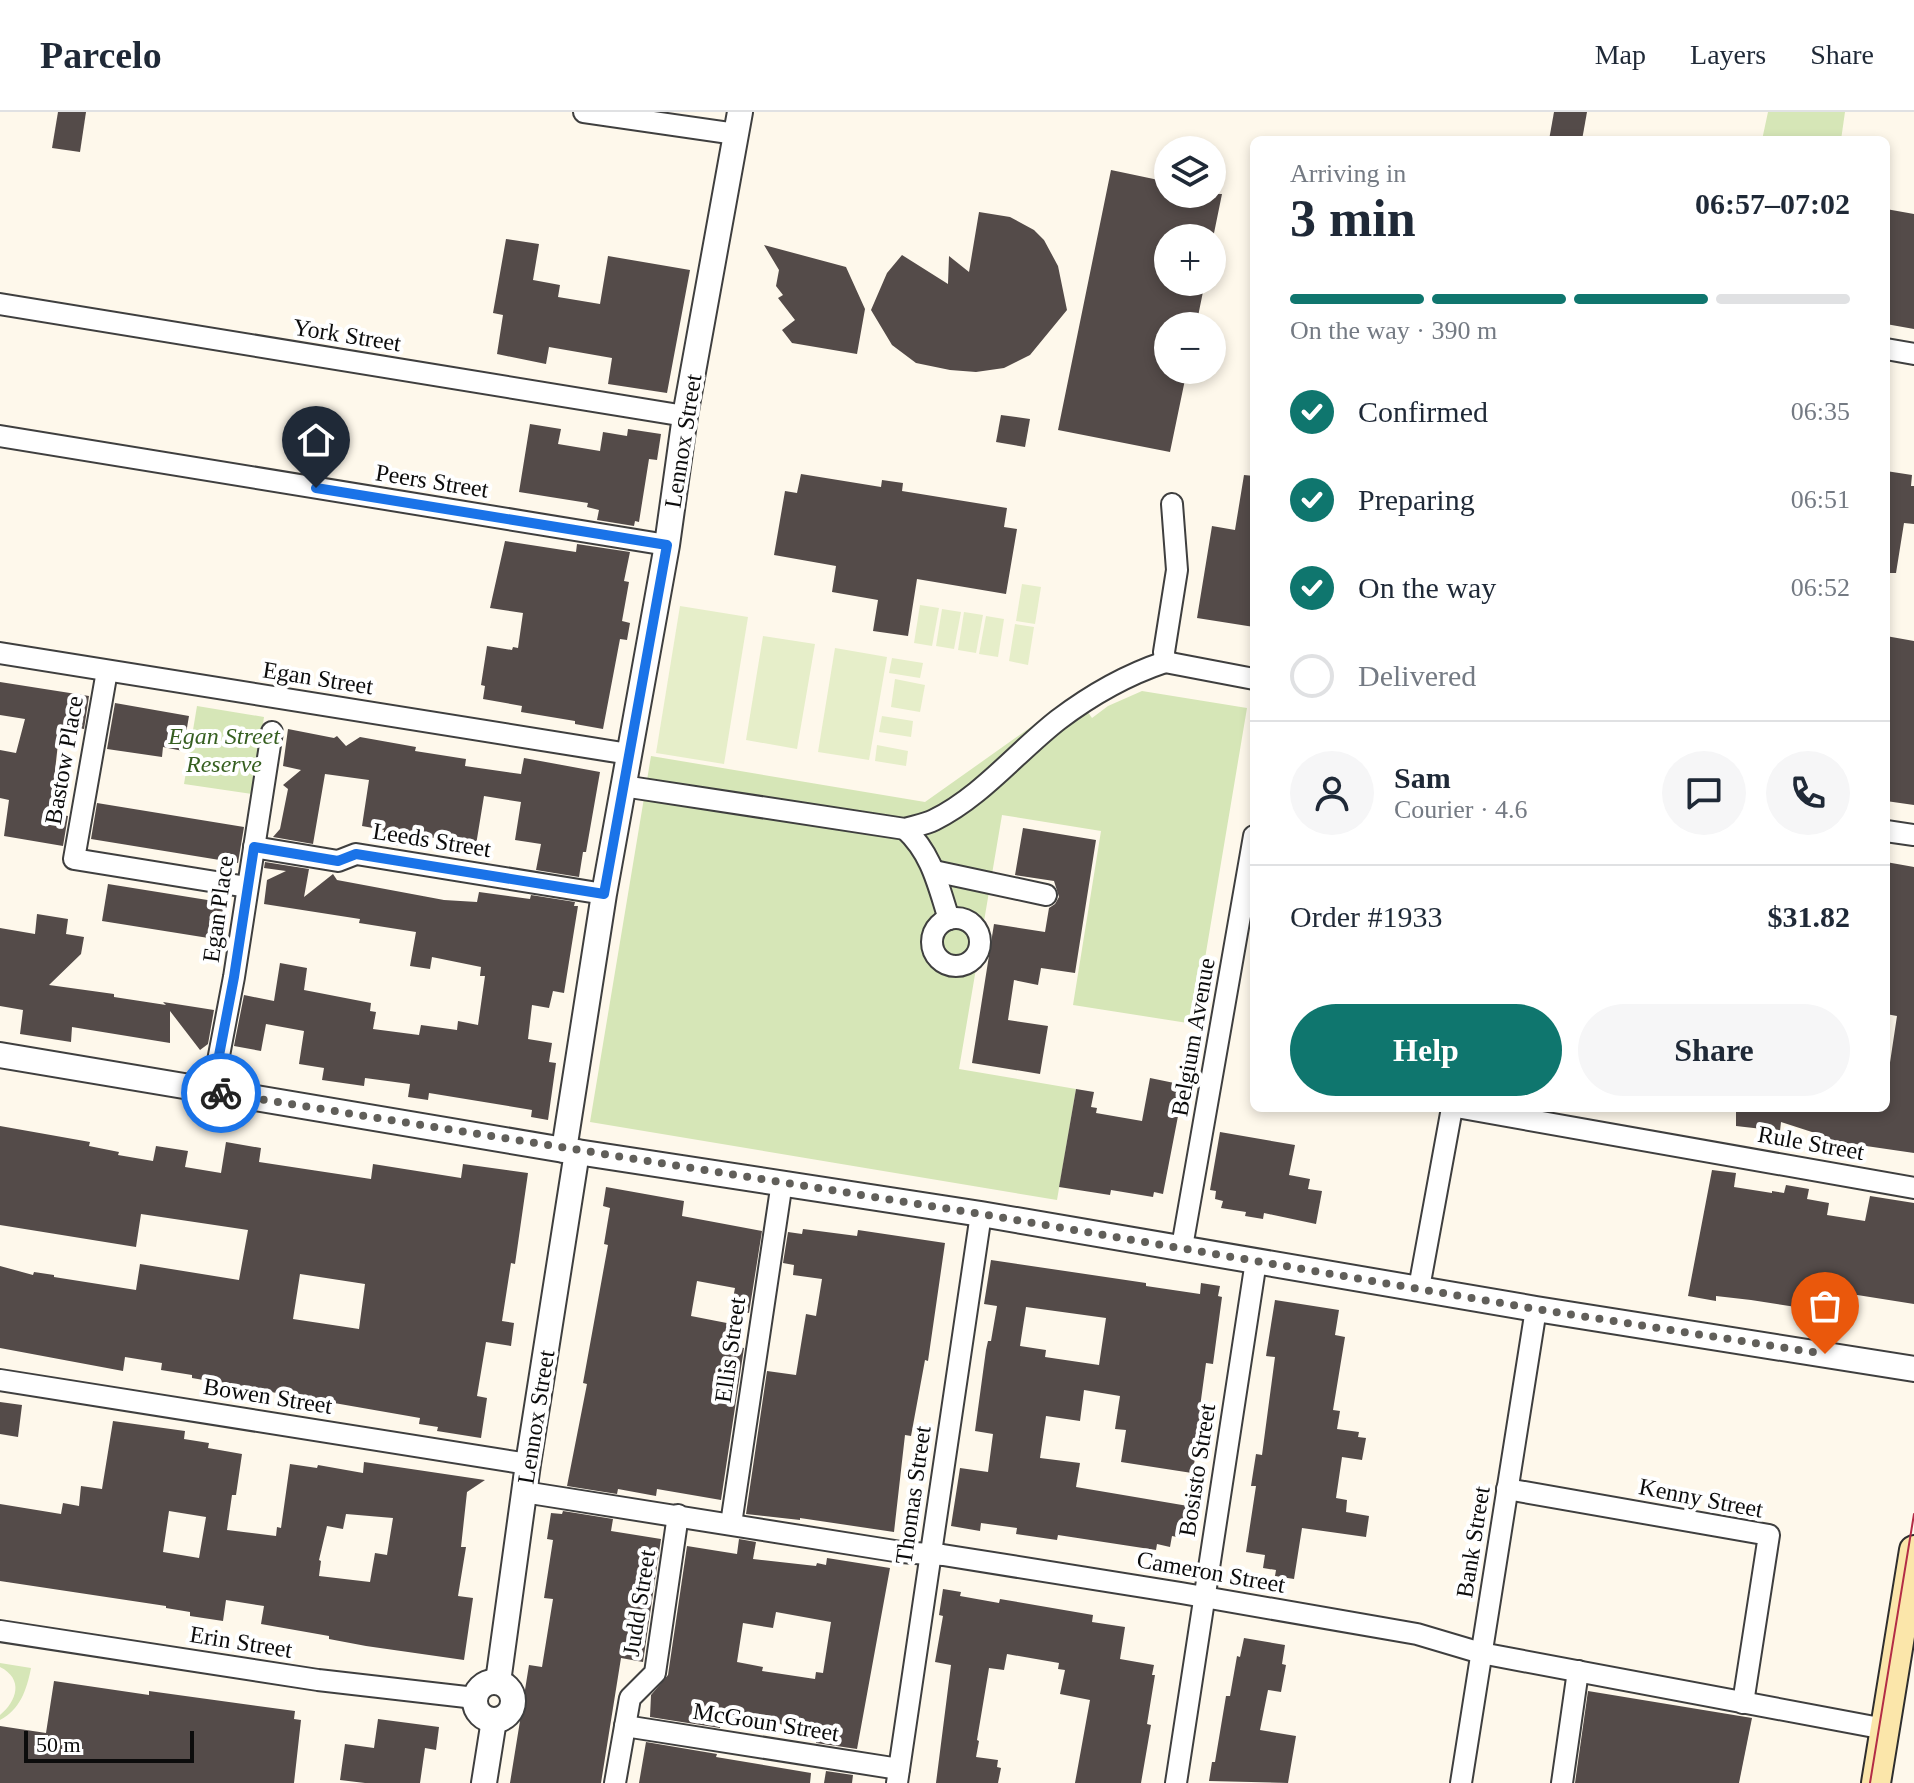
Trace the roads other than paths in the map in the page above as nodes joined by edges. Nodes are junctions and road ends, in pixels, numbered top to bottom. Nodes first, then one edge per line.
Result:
1 (584, 112) edge
2 (738, 123) edge
3 (0, 304) edge
4 (1890, 350) edge
5 (1914, 354) edge
6 (685, 416) junction
7 (0, 436) edge
8 (1172, 504) dead end
9 (667, 545) junction
10 (0, 653) edge
11 (1165, 662) junction
12 (107, 671) junction
13 (1250, 678) edge
14 (272, 732) dead end
15 (629, 754) junction
16 (623, 786) junction
17 (905, 829) junction
18 (1890, 832) edge
19 (1914, 835) edge
20 (254, 847) junction
21 (1250, 859) edge
22 (934, 871) junction
23 (247, 887) junction
24 (604, 894) junction
25 (1046, 895) dead end
26 (949, 919) dead end
27 (0, 1055) edge
28 (212, 1092) junction
29 (1451, 1112) edge
30 (1485, 1112) edge
31 (570, 1151) junction
32 (782, 1182) junction
33 (1914, 1188) edge
34 (981, 1214) junction
35 (1182, 1247) junction
36 (1256, 1261) junction
37 (1419, 1288) junction
38 (1536, 1309) junction
39 (1914, 1369) edge
40 (0, 1380) edge
41 (528, 1464) junction
42 (1507, 1489) junction
43 (524, 1492) junction
44 (678, 1515) junction
45 (731, 1524) junction
46 (1914, 1550) edge
47 (929, 1555) junction
48 (1203, 1597) junction
49 (0, 1631) edge
50 (1481, 1653) junction
51 (1578, 1671) junction
52 (498, 1682) junction
53 (475, 1698) junction
54 (1743, 1703) junction
55 (494, 1720) junction
56 (625, 1726) junction
57 (1885, 1729) junction
58 (898, 1776) edge
59 (484, 1783) edge
60 (615, 1783) edge
61 (1176, 1783) edge
62 (1461, 1783) edge
63 (1562, 1783) edge
64 (1876, 1783) edge

1 - 2 street
2 - 6 street, Lennox Street
3 - 6 street, York Street
4 - 5 street
6 - 9 street, Lennox Street
7 - 9 street, Peers Street
8 - 11 street
9 - 15 street, Lennox Street
10 - 12 street, Egan Street
11 - 13 street
11 - 17 street
12 - 15 street, Egan Street
12 - 23 street, Bastow Place
14 - 20 street, Egan Place
15 - 16 street, Lennox Street
16 - 17 street
16 - 24 street, Lennox Street
17 - 22 street
18 - 19 street
20 - 23 street, Egan Place
20 - 24 street, Leeds Street
21 - 35 street, Belgium Avenue
22 - 25 street
22 - 26 street
23 - 28 street, Egan Place
24 - 31 street, Lennox Street
27 - 28 street
28 - 31 street
29 - 37 street
30 - 33 street, Rule Street
31 - 32 street
31 - 41 street, Lennox Street
32 - 34 street
32 - 45 street, Ellis Street
34 - 35 street
34 - 47 street, Thomas Street
35 - 36 street
36 - 37 street
36 - 48 street, Bosisto Street
37 - 38 street
38 - 39 street
38 - 42 street, Bank Street
40 - 41 street, Bowen Street
41 - 43 street, Lennox Street
42 - 50 street, Bank Street
42 - 54 street, Kenny Street
43 - 44 street, Cameron Street
43 - 52 street, Lennox Street
44 - 45 street, Cameron Street
44 - 56 street, Judd Street
45 - 47 street, Cameron Street
46 - 57 main road
47 - 48 street, Cameron Street
47 - 58 street, Thomas Street
48 - 50 street, Cameron Street
48 - 61 street, Bosisto Street
49 - 53 street, Erin Street
50 - 51 street, Cameron Street
50 - 62 street, Bank Street
51 - 54 street, Cameron Street
51 - 63 street
52 - 53 street
52 - 55 street
53 - 55 street
54 - 57 street, Cameron Street
55 - 59 street
56 - 58 street, McGoun Street
56 - 60 street, Judd Street
57 - 64 main road

